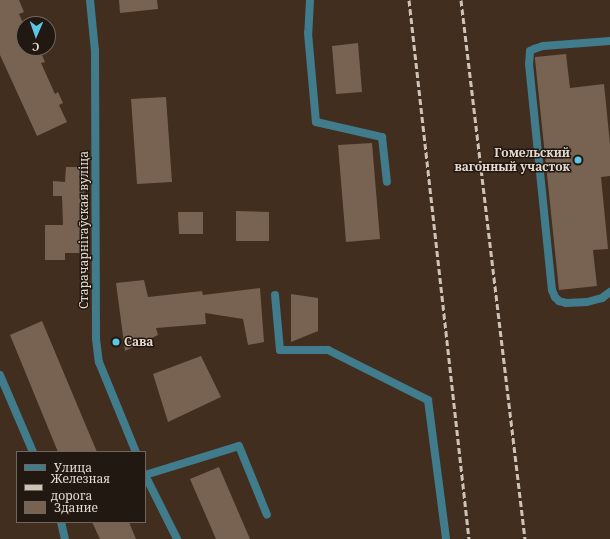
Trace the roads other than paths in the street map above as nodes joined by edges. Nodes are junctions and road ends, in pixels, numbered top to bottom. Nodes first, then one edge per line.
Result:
1 (90, 0) edge
2 (310, 0) edge
3 (610, 41) edge
4 (387, 182) dead end
5 (610, 292) edge
6 (275, 295) dead end
7 (0, 375) edge
8 (33, 451) edge
9 (136, 451) edge
10 (146, 475) edge
11 (146, 477) edge
12 (267, 515) dead end
13 (61, 523) edge
14 (65, 539) edge
15 (176, 539) edge
16 (446, 539) edge

1 - 9 street, Старачарнігаўская вуліца
2 - 4 street
3 - 5 street
6 - 16 street
7 - 8 street
10 - 12 street
11 - 15 street
13 - 14 street

